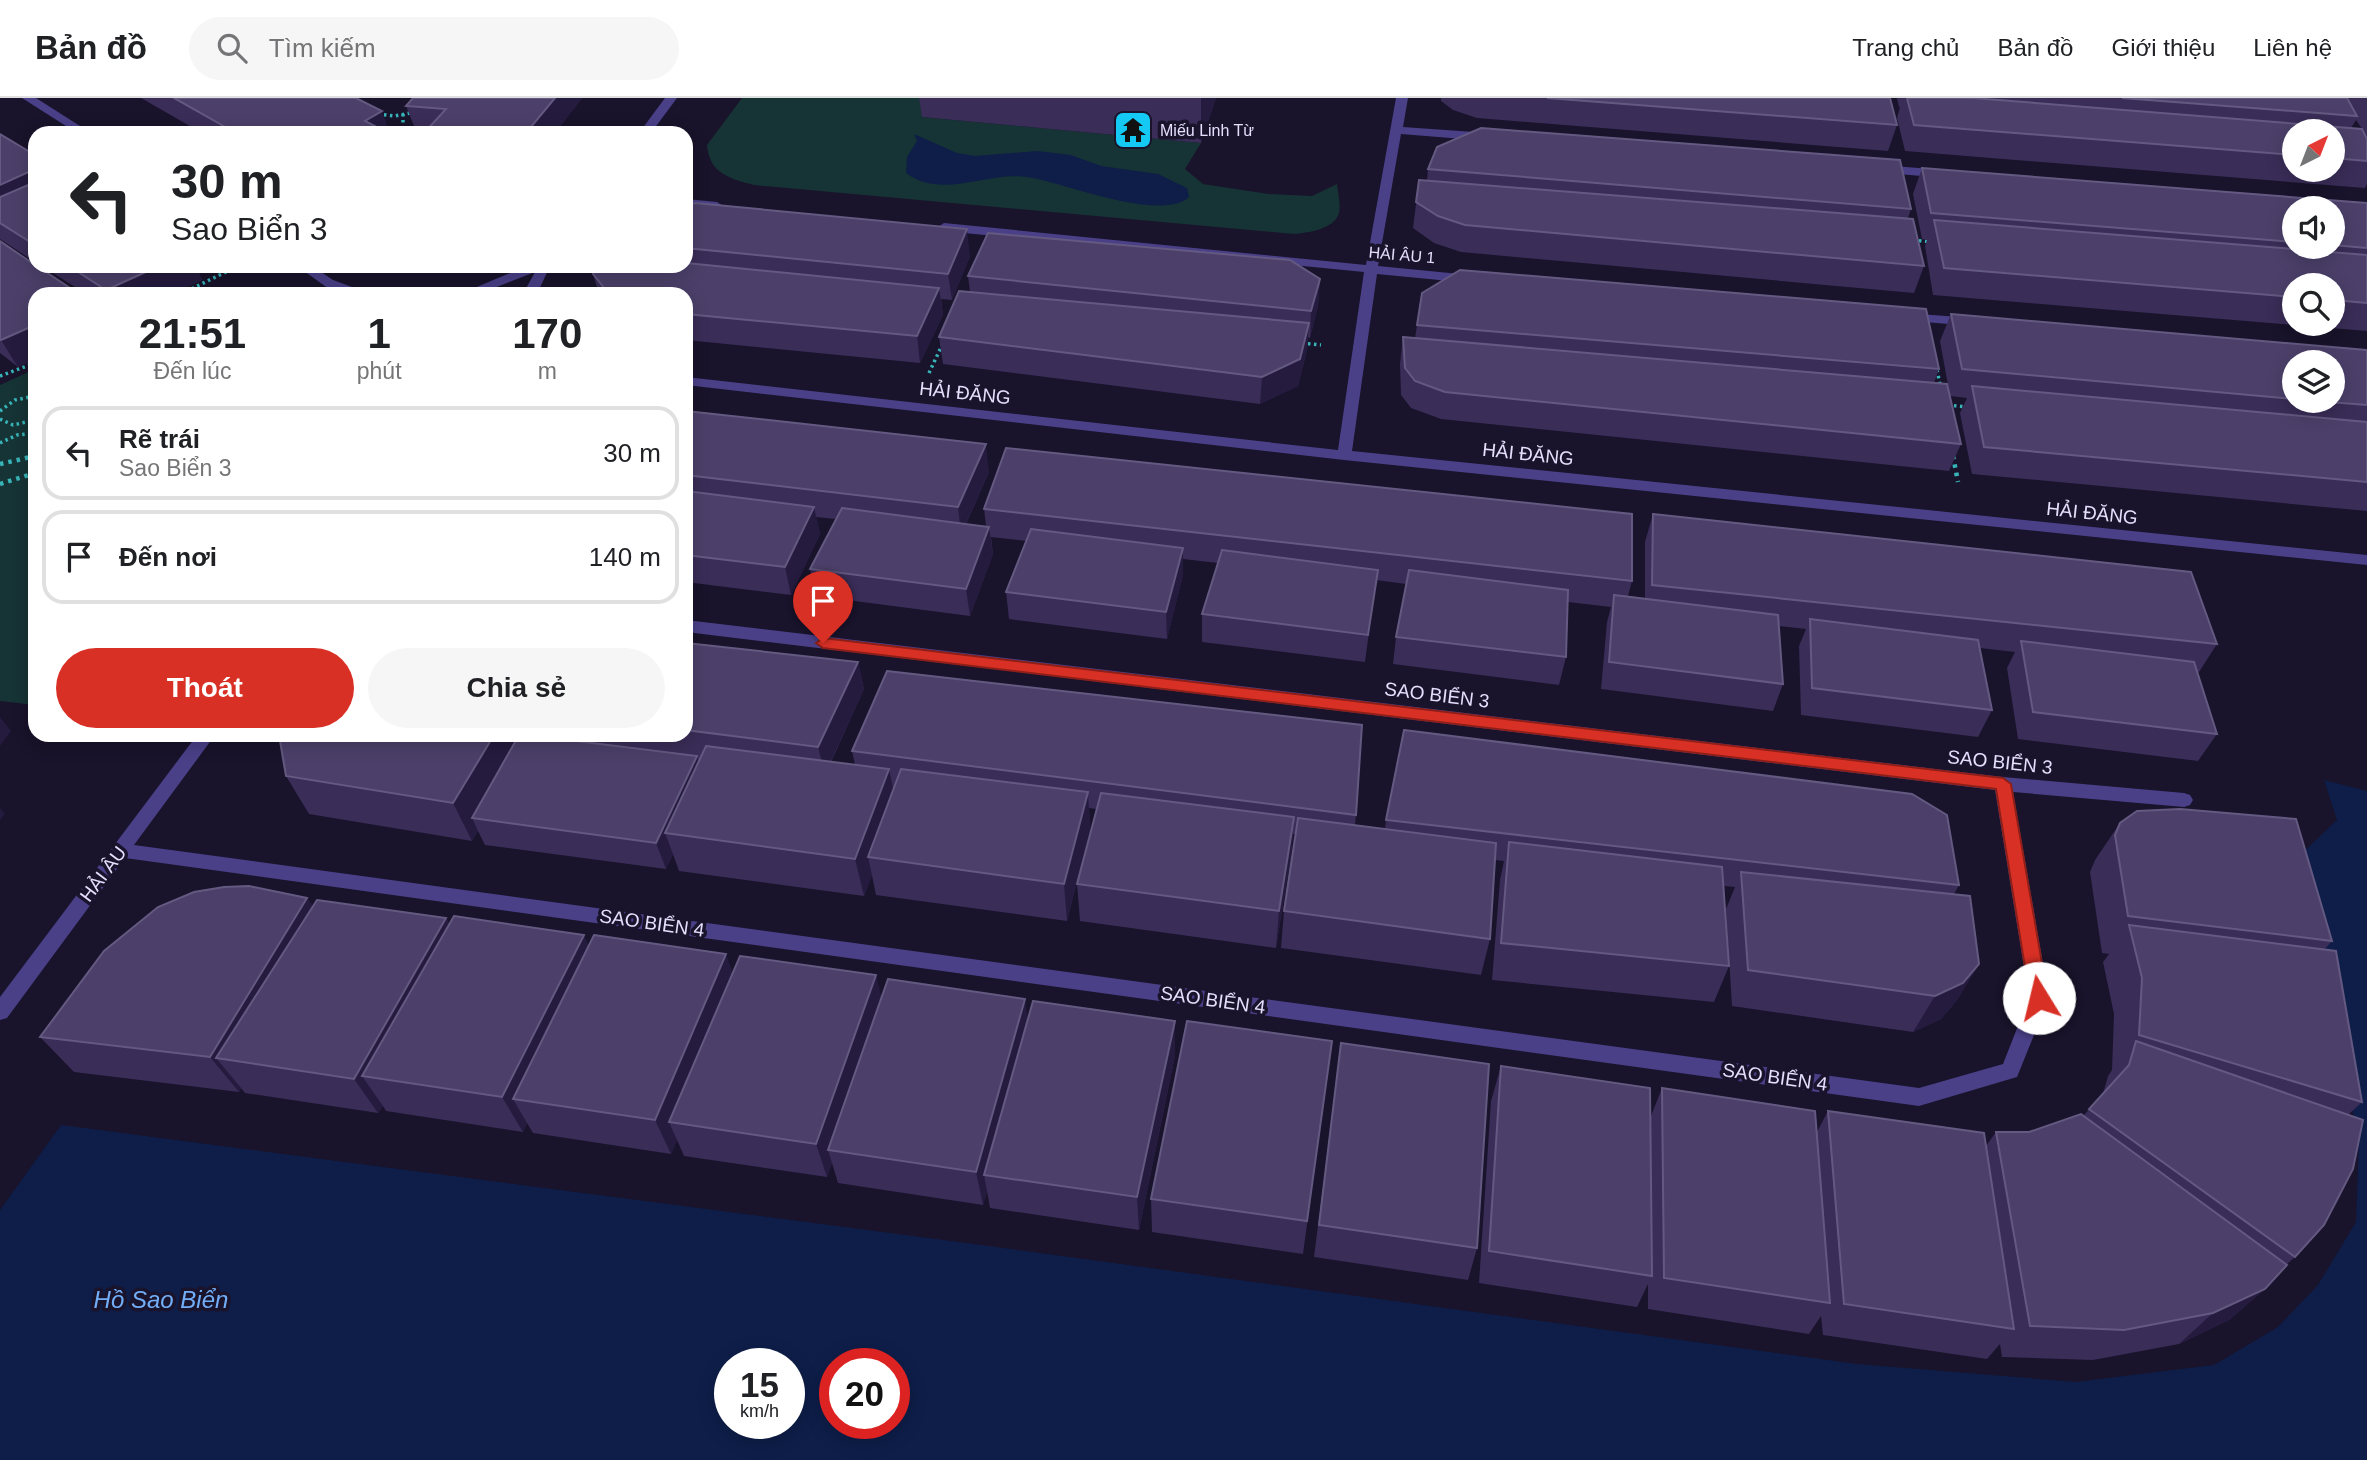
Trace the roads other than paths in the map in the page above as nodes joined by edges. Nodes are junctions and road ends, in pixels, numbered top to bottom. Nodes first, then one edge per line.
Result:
1 (28, 98) edge
2 (671, 98) edge
3 (1402, 98) edge
4 (74, 126) edge
5 (650, 126) edge
6 (1397, 130) junction
7 (1496, 138) edge
8 (1870, 168) edge
9 (1952, 175) edge
10 (693, 204) edge
11 (738, 208) edge
12 (930, 226) edge
13 (1371, 270) junction
14 (315, 273) edge
15 (523, 273) edge
16 (1482, 280) edge
17 (331, 283) junction
18 (336, 287) edge
19 (343, 287) edge
20 (492, 287) edge
21 (1897, 316) edge
22 (1993, 324) edge
23 (693, 382) edge
24 (1345, 455) junction
25 (2367, 561) edge
26 (693, 627) edge
27 (201, 742) edge
28 (2003, 784) junction
29 (2184, 800) dead end
30 (121, 850) junction
31 (0, 1012) edge

1 - 4 lane
2 - 5 lane
3 - 6 lane
6 - 7 lane
6 - 13 lane
8 - 9 lane
10 - 11 lane
12 - 13 lane, HẢI ÂU 1
13 - 16 lane, HẢI ÂU 1
13 - 24 lane
14 - 17 lane
15 - 20 lane
17 - 18 lane
17 - 19 lane
21 - 22 lane
23 - 24 lane, HẢI ĐĂNG
24 - 25 lane, HẢI ĐĂNG
26 - 28 lane, SAO BIỂN 3
27 - 30 lane, HẢI ÂU
28 - 29 lane, SAO BIỂN 3
28 - 30 lane, SAO BIỂN 4
30 - 31 lane, HẢI ÂU

